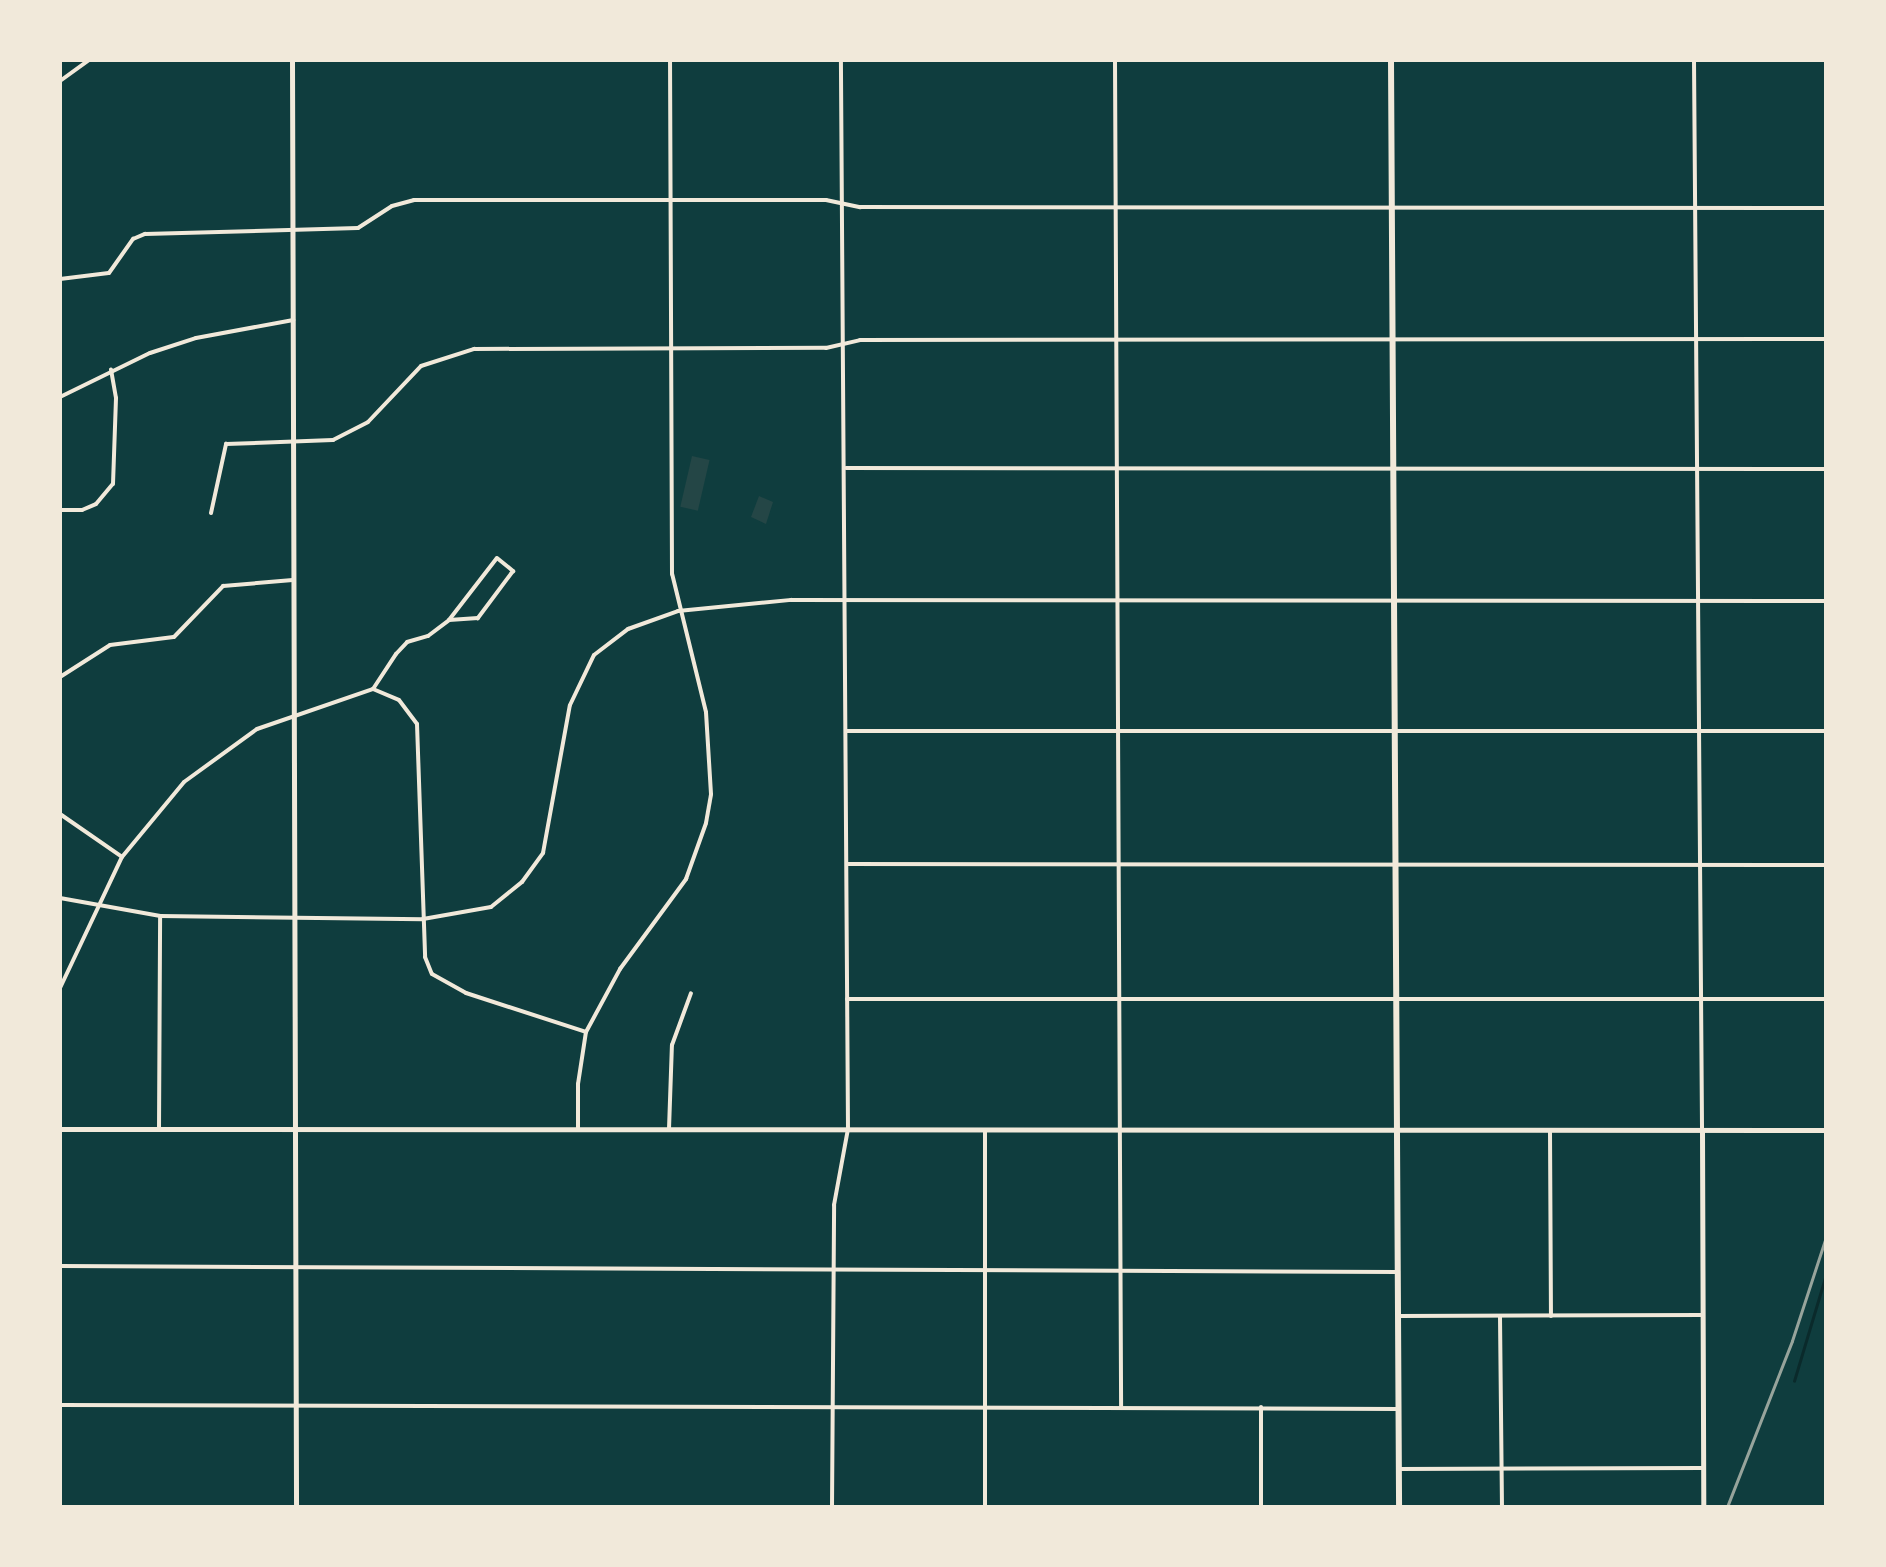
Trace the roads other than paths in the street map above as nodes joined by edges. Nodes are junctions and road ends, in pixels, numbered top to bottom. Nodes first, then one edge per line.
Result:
1 (89, 60) edge
2 (292, 60) edge
3 (670, 60) edge
4 (842, 60) edge
5 (1115, 60) edge
6 (1391, 60) edge
7 (1694, 60) edge
8 (60, 81) edge
9 (671, 198) junction
10 (842, 204) junction
11 (1116, 208) junction
12 (1392, 208) junction
13 (1695, 208) junction
14 (1826, 208) edge
15 (293, 231) junction
16 (60, 279) edge
17 (293, 320) junction
18 (1393, 339) junction
19 (1696, 339) junction
20 (1826, 339) edge
21 (1117, 340) junction
22 (842, 345) junction
23 (671, 347) junction
24 (111, 369) junction
25 (60, 397) edge
26 (293, 443) junction
27 (844, 468) junction
28 (1826, 469) edge
29 (1118, 470) junction
30 (1394, 470) junction
31 (1697, 471) junction
32 (60, 510) edge
33 (211, 513) dead end
34 (293, 580) junction
35 (845, 600) junction
36 (1119, 600) junction
37 (1394, 600) junction
38 (1826, 600) edge
39 (1698, 601) junction
40 (678, 611) junction
41 (448, 620) junction
42 (60, 677) edge
43 (373, 689) junction
44 (294, 719) junction
45 (846, 731) junction
46 (1120, 731) junction
47 (1395, 731) junction
48 (1699, 731) junction
49 (1826, 731) edge
50 (60, 814) edge
51 (122, 857) junction
52 (847, 864) junction
53 (1700, 864) junction
54 (1826, 865) edge
55 (1120, 866) junction
56 (1396, 867) junction
57 (60, 898) edge
58 (98, 904) junction
59 (160, 916) junction
60 (295, 918) junction
61 (422, 919) junction
62 (60, 988) edge
63 (691, 993) dead end
64 (848, 999) junction
65 (1826, 999) edge
66 (1121, 1000) junction
67 (1396, 1000) junction
68 (1701, 1000) junction
69 (586, 1032) junction
70 (296, 1128) junction
71 (578, 1128) junction
72 (60, 1129) edge
73 (159, 1129) junction
74 (668, 1129) junction
75 (848, 1129) junction
76 (984, 1129) junction
77 (1122, 1129) junction
78 (1397, 1130) junction
79 (1826, 1130) edge
80 (1550, 1131) junction
81 (1702, 1131) junction
82 (60, 1266) edge
83 (296, 1267) junction
84 (834, 1267) junction
85 (984, 1268) junction
86 (1122, 1269) junction
87 (1398, 1272) junction
88 (1702, 1315) junction
89 (1398, 1316) junction
90 (1500, 1316) junction
91 (1551, 1316) junction
92 (834, 1404) junction
93 (60, 1405) edge
94 (296, 1405) junction
95 (985, 1406) junction
96 (1122, 1406) junction
97 (1261, 1407) junction
98 (1398, 1408) junction
99 (1502, 1468) junction
100 (1702, 1468) junction
101 (1399, 1469) junction
102 (296, 1507) edge
103 (832, 1507) edge
104 (985, 1507) edge
105 (1260, 1507) edge
106 (1399, 1507) edge
107 (1502, 1507) edge
108 (1703, 1507) edge

1 - 8 street
2 - 15 street
3 - 9 street
4 - 10 street
5 - 11 street
6 - 12 main road
7 - 13 street
9 - 10 street
9 - 15 street
9 - 23 street
10 - 11 street
10 - 22 street
11 - 12 street
11 - 21 street
12 - 13 street
12 - 18 main road
13 - 14 street
13 - 19 street
15 - 16 street
15 - 17 street
17 - 24 street
17 - 26 street
18 - 19 street
18 - 21 street
18 - 30 main road
19 - 20 street
19 - 31 street
21 - 22 street
21 - 29 street
22 - 23 street
22 - 27 street
23 - 26 street
23 - 40 street
24 - 25 street
24 - 32 street
26 - 33 street
26 - 34 street
27 - 29 street
27 - 35 street
28 - 31 street
29 - 30 street
29 - 36 street
30 - 31 street
30 - 37 main road
31 - 39 street
34 - 42 street
34 - 44 street
35 - 36 street
35 - 40 street
35 - 45 street
36 - 37 street
36 - 46 street
37 - 39 street
37 - 47 main road
38 - 39 street
39 - 48 street
40 - 61 street
40 - 69 street
41 - 41 street
41 - 43 street
43 - 44 street
43 - 61 street
44 - 51 street
44 - 60 street
45 - 46 street
45 - 52 street
46 - 47 street
46 - 55 street
47 - 48 street
47 - 56 main road
48 - 49 street
48 - 53 street
50 - 51 street
51 - 58 street
52 - 55 street
52 - 64 street
53 - 54 street
53 - 56 street
53 - 68 street
55 - 56 street
55 - 66 street
56 - 67 main road
57 - 58 street
58 - 59 street
58 - 62 street
59 - 60 street
59 - 73 street
60 - 61 street
60 - 70 street
61 - 69 street
63 - 74 street
64 - 66 street
64 - 75 street
65 - 68 street
66 - 67 street
66 - 77 street
67 - 68 street
67 - 78 main road
68 - 81 street
69 - 71 street
70 - 71 street
70 - 73 street
70 - 83 street
71 - 74 street
72 - 73 street
74 - 75 street
75 - 76 street
75 - 84 street
76 - 77 street
76 - 85 street
77 - 78 street
77 - 86 street
78 - 80 street
78 - 87 main road
79 - 81 street
80 - 81 street
80 - 91 street
81 - 88 street
82 - 83 street
83 - 84 street
83 - 94 street
84 - 85 street
84 - 92 street
85 - 86 street
85 - 95 street
86 - 87 street
86 - 96 street
87 - 89 main road
88 - 91 street
88 - 100 street
89 - 90 street
89 - 98 main road
90 - 91 street
90 - 99 street
92 - 94 street
92 - 95 street
92 - 103 street
93 - 94 street
94 - 102 street
95 - 96 street
95 - 104 street
96 - 97 street
97 - 98 street
97 - 105 street
98 - 101 main road
99 - 100 street
99 - 101 street
99 - 107 street
100 - 108 street
101 - 106 main road

